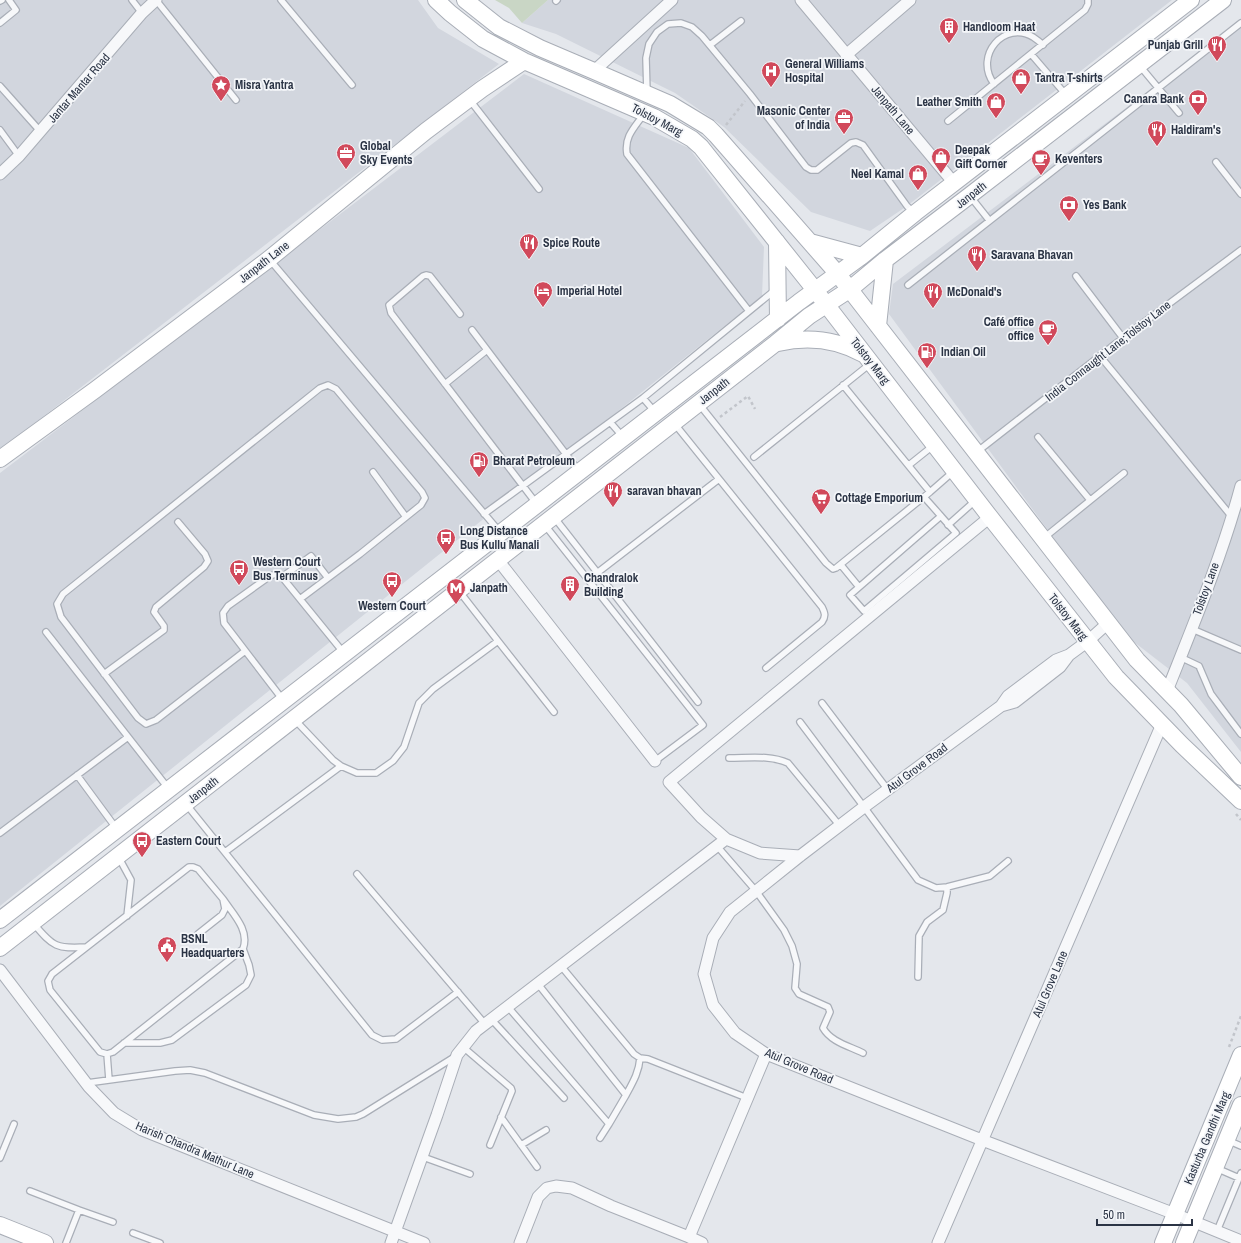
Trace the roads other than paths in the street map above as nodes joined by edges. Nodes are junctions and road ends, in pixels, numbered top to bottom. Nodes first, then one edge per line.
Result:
1 (9, 0) edge
2 (132, 0) edge
3 (156, 0) edge
4 (281, 0) edge
5 (436, 0) edge
6 (465, 0) edge
7 (672, 0) edge
8 (801, 0) edge
9 (910, 0) edge
10 (1088, 0) edge
11 (1191, 0) edge
12 (1223, 0) edge
13 (142, 13) junction
14 (741, 21) dead end
15 (0, 23) edge
16 (1241, 24) edge
17 (710, 45) junction
18 (1043, 45) junction
19 (1031, 54) junction
20 (846, 55) junction
21 (524, 61) junction
22 (1139, 65) junction
23 (594, 71) junction
24 (994, 84) junction
25 (352, 85) dead end
26 (0, 86) edge
27 (1159, 88) junction
28 (648, 94) junction
29 (1067, 96) junction
30 (469, 99) junction
31 (236, 100) dead end
32 (645, 113) junction
33 (1179, 113) dead end
34 (948, 121) dead end
35 (0, 130) edge
36 (41, 132) junction
37 (19, 156) junction
38 (1216, 162) dead end
39 (0, 174) edge
40 (954, 183) junction
41 (539, 189) dead end
42 (1241, 194) edge
43 (970, 196) junction
44 (915, 213) junction
45 (989, 220) junction
46 (777, 242) junction
47 (810, 242) junction
48 (1241, 250) edge
49 (862, 256) junction
50 (269, 259) junction
51 (884, 260) junction
52 (837, 273) junction
53 (1076, 276) dead end
54 (908, 285) dead end
55 (777, 289) junction
56 (815, 290) junction
57 (849, 290) junction
58 (825, 304) junction
59 (749, 311) junction
60 (460, 314) dead end
61 (778, 319) junction
62 (878, 326) junction
63 (472, 330) dead end
64 (1123, 338) junction
65 (776, 343) junction
66 (487, 350) junction
67 (1100, 356) junction
68 (869, 359) junction
69 (445, 384) junction
70 (843, 385) junction
71 (644, 398) junction
72 (699, 403) junction
73 (656, 413) junction
74 (610, 422) junction
75 (674, 423) junction
76 (1038, 437) dead end
77 (623, 438) junction
78 (934, 444) junction
79 (976, 453) junction
80 (566, 454) junction
81 (754, 457) dead end
82 (0, 460) edge
83 (909, 465) junction
84 (954, 471) junction
85 (373, 472) dead end
86 (580, 472) junction
87 (1124, 473) dead end
88 (719, 479) junction
89 (522, 486) junction
90 (1241, 486) edge
91 (930, 492) junction
92 (924, 497) junction
93 (976, 500) junction
94 (1090, 500) junction
95 (537, 505) junction
96 (484, 514) junction
97 (941, 516) junction
98 (406, 517) junction
99 (990, 517) junction
100 (1232, 517) junction
101 (549, 520) junction
102 (178, 522) dead end
103 (948, 525) junction
104 (500, 533) junction
105 (1043, 539) junction
106 (498, 560) junction
107 (841, 565) junction
108 (597, 572) junction
109 (282, 577) junction
110 (328, 578) junction
111 (859, 587) junction
112 (458, 591) junction
113 (300, 599) junction
114 (1108, 623) junction
115 (1192, 629) junction
116 (46, 632) dead end
117 (498, 641) junction
118 (1088, 641) junction
119 (1241, 650) edge
120 (245, 651) junction
121 (344, 654) junction
122 (1180, 657) junction
123 (766, 668) dead end
124 (104, 674) junction
125 (1167, 691) junction
126 (284, 701) junction
127 (698, 702) dead end
128 (822, 703) dead end
129 (554, 712) dead end
130 (294, 719) junction
131 (800, 722) dead end
132 (1162, 724) junction
133 (1241, 734) edge
134 (128, 737) junction
135 (1182, 745) junction
136 (729, 758) dead end
137 (655, 761) joint
138 (341, 766) junction
139 (77, 775) junction
140 (1241, 777) edge
141 (169, 789) junction
142 (888, 790) junction
143 (1241, 801) edge
144 (186, 803) junction
145 (864, 807) junction
146 (1241, 813) edge
147 (840, 826) junction
148 (117, 829) junction
149 (0, 833) edge
150 (726, 839) junction
151 (717, 846) junction
152 (225, 852) junction
153 (118, 856) junction
154 (800, 856) junction
155 (1008, 861) dead end
156 (356, 874) dead end
157 (947, 887) junction
158 (756, 891) junction
159 (223, 899) junction
160 (127, 916) junction
161 (0, 920) edge
162 (33, 922) junction
163 (198, 934) dead end
164 (86, 946) junction
165 (0, 948) edge
166 (243, 949) junction
167 (562, 966) junction
168 (0, 970) edge
169 (918, 977) dead end
170 (538, 984) junction
171 (458, 992) junction
172 (508, 1007) junction
173 (488, 1022) junction
174 (124, 1042) junction
175 (460, 1051) junction
176 (863, 1053) dead end
177 (106, 1054) junction
178 (766, 1054) junction
179 (1241, 1055) edge
180 (640, 1058) junction
181 (109, 1080) junction
182 (87, 1083) junction
183 (626, 1094) junction
184 (564, 1098) dead end
185 (747, 1098) junction
186 (1240, 1108) edge
187 (501, 1117) junction
188 (14, 1124) dead end
189 (608, 1124) junction
190 (546, 1130) dead end
191 (600, 1138) dead end
192 (982, 1140) junction
193 (1234, 1143) edge
194 (490, 1145) dead end
195 (521, 1145) junction
196 (423, 1157) junction
197 (0, 1158) edge
198 (537, 1167) dead end
199 (1216, 1167) junction
200 (470, 1174) dead end
201 (1240, 1175) edge
202 (30, 1191) dead end
203 (79, 1210) junction
204 (1175, 1214) junction
205 (113, 1222) dead end
206 (1194, 1222) junction
207 (0, 1225) edge
208 (1217, 1231) junction
209 (396, 1232) junction
210 (132, 1233) dead end
211 (689, 1237) junction
212 (1241, 1241) edge
213 (45, 1243) edge
214 (66, 1243) edge
215 (160, 1243) edge
216 (391, 1243) edge
217 (424, 1243) edge
218 (520, 1243) edge
219 (702, 1243) edge
220 (938, 1243) edge
221 (1163, 1243) edge
222 (1184, 1243) edge

1 - 15 lane
2 - 13 lane
3 - 13 street, Jantar Mantar Road
3 - 31 lane
4 - 25 lane
5 - 21 main road, Tolstoy Marg
6 - 23 main road, Tolstoy Marg
7 - 23 street
8 - 20 street, Janpath Lane
9 - 20 street
10 - 18 lane
11 - 29 main road, Janpath
12 - 22 main road, Janpath
13 - 36 street, Jantar Mantar Road
14 - 17 lane
16 - 27 lane
17 - 28 lane
17 - 44 lane
18 - 19 lane
18 - 24 lane
19 - 24 lane
19 - 29 lane
20 - 40 street, Janpath Lane
21 - 30 main road, Janpath Lane
21 - 32 main road, Tolstoy Marg
22 - 27 lane
22 - 43 main road, Janpath
23 - 28 main road, Tolstoy Marg
24 - 34 lane
26 - 36 lane
27 - 33 lane
27 - 45 lane
28 - 47 main road, Tolstoy Marg
29 - 40 main road, Janpath
30 - 41 lane
30 - 50 main road, Janpath Lane
32 - 46 main road, Tolstoy Marg
32 - 59 lane
35 - 37 lane
36 - 37 street, Jantar Mantar Road
37 - 39 street, Jantar Mantar Road
38 - 42 lane
40 - 44 main road, Janpath
43 - 45 lane
43 - 51 main road, Janpath
44 - 49 main road, Janpath
45 - 54 lane
46 - 55 main road
46 - 56 main road, Tolstoy Marg
47 - 49 main road
47 - 52 main road, Tolstoy Marg
48 - 64 lane, India Connaught Lane;Tolstoy Lane
49 - 52 main road, Janpath
50 - 82 main road, Janpath Lane
50 - 96 lane
51 - 57 main road, Janpath
51 - 62 main road
52 - 56 main road, Janpath
52 - 57 main road, Tolstoy Marg
53 - 64 lane
55 - 59 lane
55 - 61 main road
56 - 58 main road, Tolstoy Marg
56 - 61 main road, Janpath
57 - 58 main road, Janpath
57 - 62 main road, Tolstoy Marg
58 - 65 main road, Janpath
58 - 68 main road, Tolstoy Marg
59 - 71 lane
60 - 69 lane
61 - 73 main road, Janpath
62 - 79 main road, Tolstoy Marg
63 - 66 lane
64 - 67 lane, India Connaught Lane;Tolstoy Lane
65 - 68 main road
65 - 72 main road, Janpath
66 - 69 lane
66 - 80 lane
67 - 79 lane, India Connaught Lane;Tolstoy Lane
67 - 100 lane
68 - 70 lane
68 - 78 main road, Tolstoy Marg
69 - 89 lane
70 - 81 lane
70 - 83 lane
71 - 73 lane
71 - 74 lane
72 - 75 main road, Janpath
72 - 107 lane
73 - 77 main road, Janpath
74 - 77 lane
74 - 80 lane
75 - 88 lane
75 - 101 main road, Janpath
76 - 94 lane
77 - 86 main road, Janpath
78 - 83 lane
78 - 84 main road, Tolstoy Marg
79 - 105 main road, Tolstoy Marg
80 - 86 lane
80 - 89 lane
83 - 91 lane
84 - 91 lane
84 - 93 main road, Tolstoy Marg
85 - 98 lane
86 - 95 main road, Janpath
87 - 94 lane
88 - 108 lane
88 - 123 lane
89 - 95 lane
89 - 96 lane
90 - 100 street, Tolstoy Lane
91 - 92 lane
92 - 97 lane
92 - 107 lane
93 - 99 main road, Tolstoy Marg
93 - 103 lane
94 - 105 lane
95 - 104 main road, Janpath
96 - 104 lane
97 - 103 lane
97 - 111 lane
98 - 110 lane
98 - 124 lane
99 - 118 main road, Tolstoy Marg
99 - 150 street
100 - 115 street, Tolstoy Lane
101 - 106 main road, Janpath
101 - 108 lane
101 - 137 lane
102 - 124 lane
103 - 111 lane
104 - 121 main road, Janpath
105 - 114 main road, Tolstoy Marg
106 - 112 main road, Janpath
106 - 137 street
107 - 111 lane
108 - 127 lane
109 - 110 lane
109 - 113 lane
109 - 120 lane
110 - 113 lane
112 - 117 lane
112 - 130 main road, Janpath
113 - 121 lane
114 - 118 street, Atul Grove Road
114 - 125 main road, Tolstoy Marg
115 - 119 lane
115 - 122 street, Tolstoy Lane
116 - 134 lane
117 - 129 lane
117 - 138 lane
118 - 132 main road, Tolstoy Marg
118 - 142 street, Atul Grove Road
120 - 124 lane
120 - 126 lane
121 - 126 main road, Janpath
122 - 125 street, Tolstoy Lane
122 - 133 lane
125 - 140 main road, Tolstoy Marg
126 - 141 main road, Janpath
128 - 142 lane
130 - 138 lane
130 - 144 main road, Janpath
131 - 145 lane
132 - 135 main road, Tolstoy Marg
132 - 192 street, Atul Grove Lane
134 - 139 lane
134 - 141 lane
135 - 143 main road, Tolstoy Marg
135 - 146 main road
136 - 147 lane
138 - 152 lane
139 - 148 lane
139 - 149 lane
141 - 148 main road, Janpath
142 - 145 street, Atul Grove Road
144 - 152 lane
144 - 153 main road, Janpath
145 - 147 street, Atul Grove Road
145 - 157 lane
147 - 154 street, Atul Grove Road
148 - 161 main road, Janpath
150 - 151 street
150 - 154 street
151 - 158 lane
151 - 167 street
152 - 171 lane
153 - 160 lane
153 - 162 main road, Janpath
154 - 158 street, Atul Grove Road
155 - 157 lane
156 - 171 lane
157 - 169 lane
158 - 176 lane
158 - 178 street, Atul Grove Road
159 - 160 lane
159 - 163 lane
159 - 166 lane
160 - 164 lane
162 - 164 lane
162 - 165 main road, Janpath
164 - 177 lane
166 - 174 lane
166 - 174 lane
167 - 170 street
167 - 180 lane
168 - 182 street, Harish Chandra Mathur Lane
170 - 172 street
170 - 183 lane
171 - 173 lane
172 - 173 street
172 - 189 lane
173 - 175 street
173 - 184 lane
174 - 177 lane
175 - 181 lane
175 - 187 lane
175 - 196 street
177 - 181 lane
178 - 185 street
178 - 192 street, Atul Grove Road
179 - 204 main road, Kasturba Gandhi Marg
180 - 183 lane
180 - 185 lane
181 - 182 lane
182 - 209 street, Harish Chandra Mathur Lane
183 - 189 lane
185 - 211 street
186 - 193 main road, Kasturba Gandhi Marg
187 - 194 lane
187 - 195 lane
188 - 197 lane
189 - 191 lane
190 - 195 lane
192 - 204 street, Atul Grove Road
192 - 220 street, Atul Grove Lane
193 - 199 main road, Kasturba Gandhi Marg
195 - 198 lane
196 - 200 lane
196 - 209 street
199 - 201 lane
199 - 206 main road, Kasturba Gandhi Marg
201 - 208 lane
202 - 203 lane
203 - 205 lane
203 - 214 lane
204 - 206 street, Atul Grove Road
204 - 221 main road, Kasturba Gandhi Marg
206 - 208 street, Atul Grove Road
206 - 222 main road, Kasturba Gandhi Marg
207 - 213 main road
208 - 212 street, Atul Grove Road
209 - 216 street
209 - 217 street, Harish Chandra Mathur Lane
210 - 215 lane
211 - 218 street
211 - 219 street

